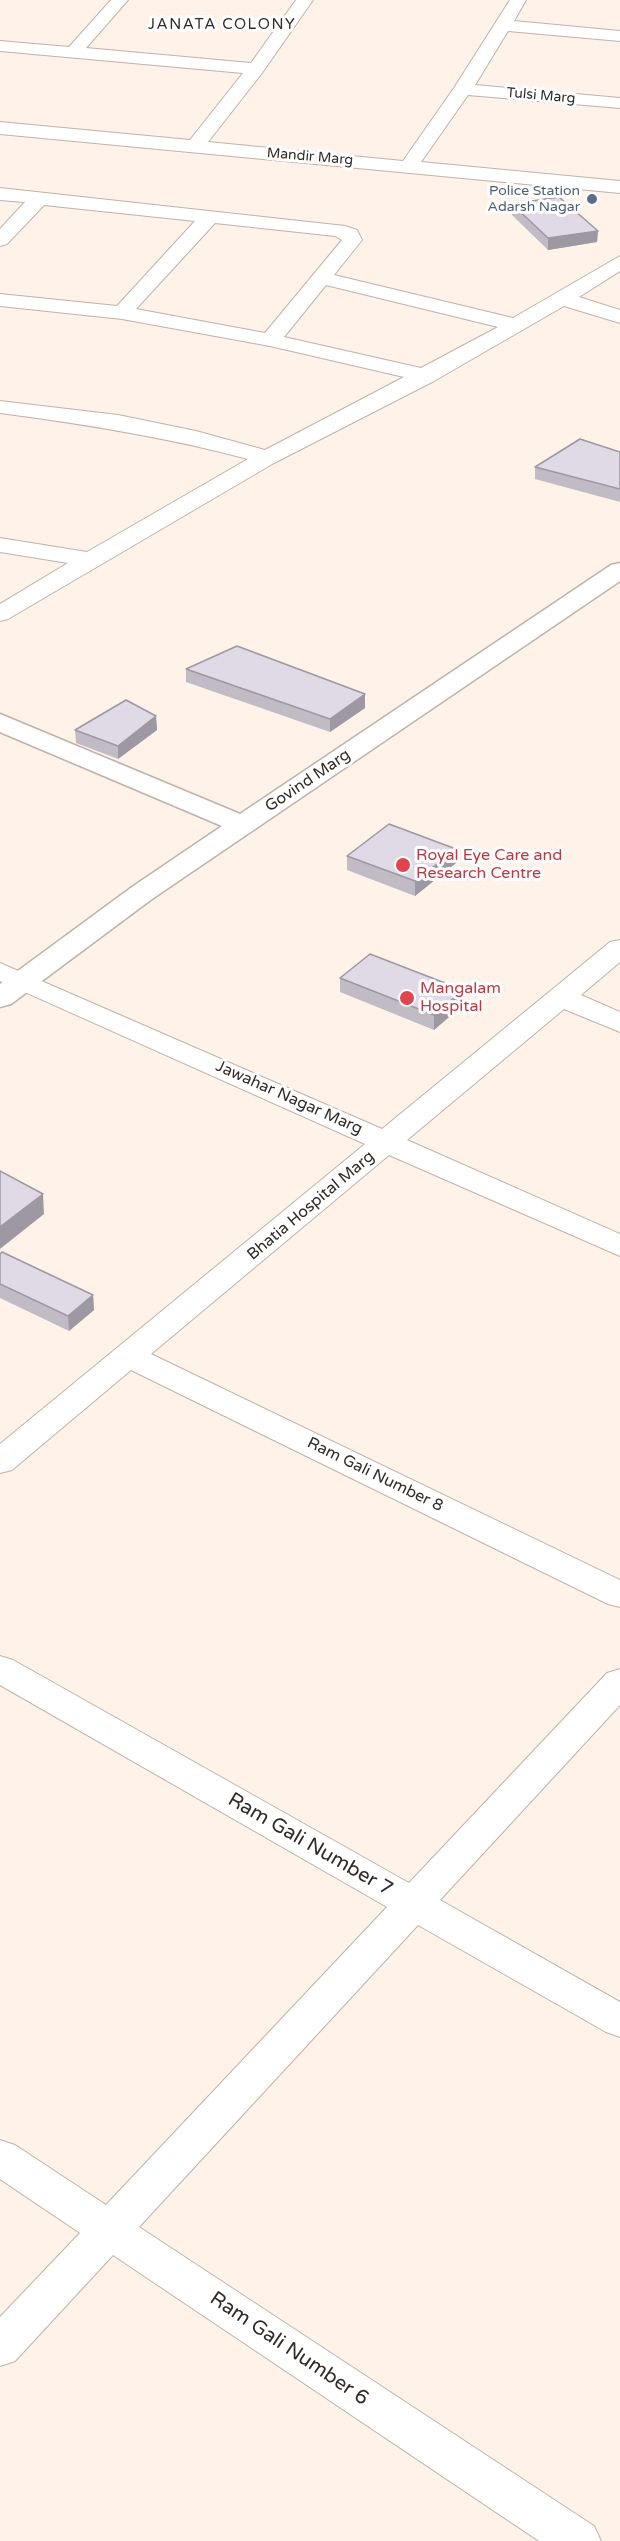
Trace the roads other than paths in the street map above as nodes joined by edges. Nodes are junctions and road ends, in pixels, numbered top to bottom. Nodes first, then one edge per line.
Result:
1 (120, 0) edge
2 (305, 0) edge
3 (518, 0) edge
4 (504, 25) junction
5 (620, 36) edge
6 (0, 46) edge
7 (73, 53) junction
8 (256, 69) junction
9 (463, 89) junction
10 (620, 104) edge
11 (0, 128) edge
12 (195, 146) junction
13 (410, 166) junction
14 (620, 187) edge
15 (0, 194) edge
16 (40, 198) junction
17 (210, 216) junction
18 (0, 240) edge
19 (620, 262) edge
20 (323, 278) junction
21 (564, 299) junction
22 (0, 300) edge
23 (122, 313) junction
24 (620, 317) edge
25 (515, 325) junction
26 (270, 340) junction
27 (426, 376) junction
28 (0, 407) edge
29 (268, 458) junction
30 (0, 544) edge
31 (91, 560) junction
32 (620, 570) edge
33 (0, 614) edge
34 (0, 722) edge
35 (242, 825) junction
36 (620, 948) edge
37 (8, 983) edge
38 (560, 996) junction
39 (620, 1023) edge
40 (389, 1142) junction
41 (620, 1246) edge
42 (129, 1356) junction
43 (0, 1462) edge
44 (620, 1595) edge
45 (0, 1669) edge
46 (620, 1682) edge
47 (414, 1903) junction
48 (620, 2021) edge
49 (0, 2157) edge
50 (109, 2230) junction
51 (0, 2347) edge
52 (578, 2541) edge

1 - 7 street
2 - 8 street
3 - 4 street
4 - 5 street
4 - 9 street
6 - 7 street
7 - 8 street
8 - 12 street
9 - 10 street, Tulsi Marg
9 - 13 street
11 - 12 street, Mandir Marg
12 - 13 street, Mandir Marg
13 - 14 street, Mandir Marg
15 - 16 street
16 - 17 street
16 - 18 street
17 - 20 street
17 - 23 street
19 - 21 street
20 - 25 street
20 - 26 street
21 - 24 street
21 - 25 street
22 - 23 street
23 - 26 street
25 - 27 street
26 - 27 street
27 - 29 street
28 - 29 street
29 - 31 street
30 - 31 street
31 - 33 street
32 - 35 street, Govind Marg
34 - 35 street
35 - 37 street, Govind Marg
36 - 38 street, Bhatia Hospital Marg
37 - 40 street, Jawahar Nagar Marg
38 - 39 street
38 - 40 street, Bhatia Hospital Marg
40 - 41 street, Jawahar Nagar Marg
40 - 42 street, Bhatia Hospital Marg
42 - 43 street, Bhatia Hospital Marg
42 - 44 street, Ram Gali Number 8
45 - 47 street, Ram Gali Number 7
46 - 47 street
47 - 48 street, Ram Gali Number 7
47 - 50 street
49 - 50 street, Ram Gali Number 6
50 - 51 street
50 - 52 street, Ram Gali Number 6

